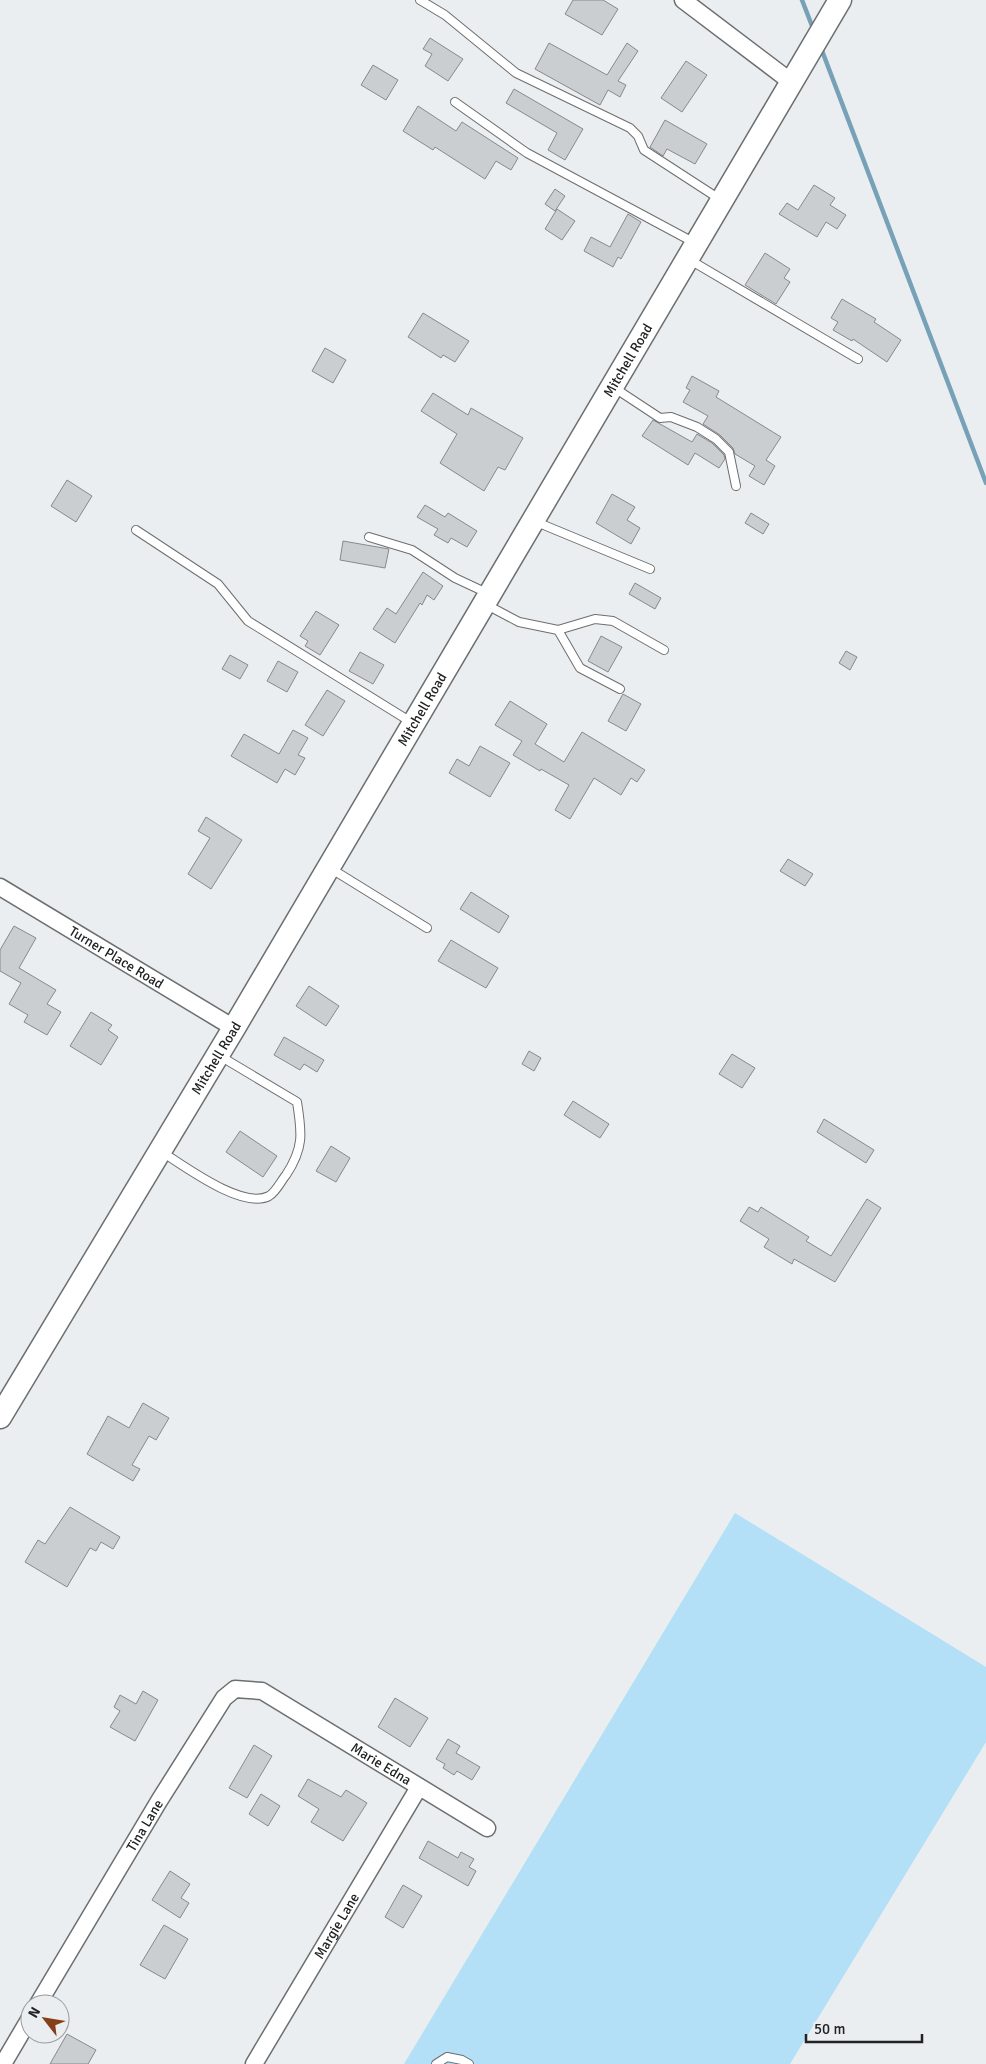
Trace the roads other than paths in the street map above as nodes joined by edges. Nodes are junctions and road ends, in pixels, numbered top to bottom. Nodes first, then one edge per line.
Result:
1 (420, 0) edge
2 (683, 0) edge
3 (840, 0) edge
4 (795, 74) junction
5 (455, 102) dead end
6 (721, 200) junction
7 (691, 251) junction
8 (858, 359) dead end
9 (611, 386) junction
10 (736, 486) dead end
11 (532, 520) junction
12 (136, 530) dead end
13 (369, 537) dead end
14 (650, 569) dead end
15 (486, 598) junction
16 (558, 630) junction
17 (664, 650) dead end
18 (620, 689) dead end
19 (413, 723) junction
20 (329, 867) junction
21 (0, 887) edge
22 (427, 928) dead end
23 (234, 1028) junction
24 (218, 1055) junction
25 (160, 1151) junction
26 (0, 1417) edge
27 (275, 1699) joint
28 (419, 1787) junction
29 (487, 1828) dead end
30 (44, 1994) edge
31 (20, 2035) edge
32 (3, 2064) edge
33 (254, 2064) edge
34 (436, 2064) edge
35 (469, 2064) edge

1 - 6 lane
2 - 4 street
3 - 4 street, Mitchell Road
4 - 6 street, Mitchell Road
5 - 7 lane
6 - 7 street, Mitchell Road
7 - 8 lane
7 - 9 street, Mitchell Road
9 - 10 lane
9 - 11 street, Mitchell Road
11 - 14 lane
11 - 15 street, Mitchell Road
12 - 19 lane
13 - 15 lane
15 - 16 lane
15 - 19 street, Mitchell Road
16 - 17 lane
16 - 18 lane
19 - 20 street, Mitchell Road
20 - 22 lane
20 - 23 street, Mitchell Road
21 - 23 street, Turner Place Road
23 - 24 street, Mitchell Road
24 - 25 street, Mitchell Road
24 - 25 lane
25 - 26 street, Mitchell Road
27 - 28 street, Marie Edna
27 - 30 street, Tina Lane
28 - 29 street, Marie Edna
28 - 33 street, Margie Lane
31 - 32 street
34 - 35 lane

